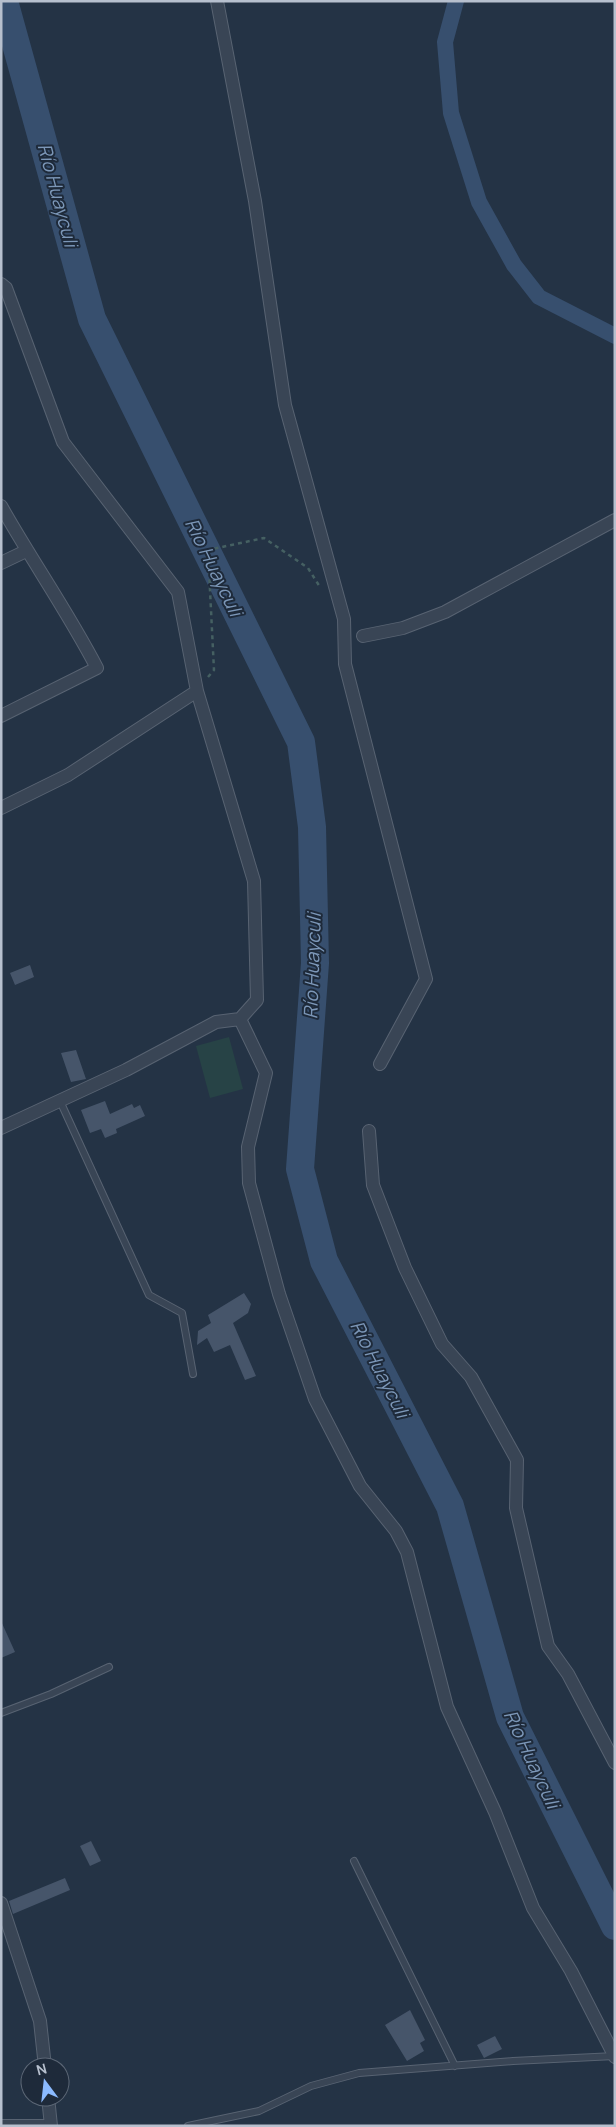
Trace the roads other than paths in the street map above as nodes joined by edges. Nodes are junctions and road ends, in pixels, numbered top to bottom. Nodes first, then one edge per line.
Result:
1 (217, 1) edge
2 (1, 284) edge
3 (1, 506) edge
4 (615, 520) edge
5 (26, 551) junction
6 (1, 563) edge
7 (363, 636) dead end
8 (198, 691) junction
9 (1, 716) edge
10 (1, 808) edge
11 (240, 1018) junction
12 (380, 1064) dead end
13 (60, 1101) junction
14 (1, 1128) edge
15 (369, 1131) dead end
16 (193, 1374) dead end
17 (109, 1667) dead end
18 (1, 1713) edge
19 (615, 1762) edge
20 (354, 1861) dead end
21 (1, 1903) edge
22 (615, 2056) edge
23 (44, 2057) edge
24 (455, 2066) junction
25 (49, 2107) edge
26 (1, 2124) edge
27 (51, 2124) edge
28 (188, 2126) edge

1 - 12 street
2 - 8 street
3 - 5 street
4 - 7 street
5 - 6 street
5 - 9 street
8 - 10 street
8 - 11 street
11 - 13 street
11 - 22 street
13 - 14 street
13 - 16 lane
15 - 19 street
17 - 18 lane
20 - 24 lane
21 - 23 street
22 - 24 lane
24 - 28 lane
25 - 27 street
26 - 27 lane

